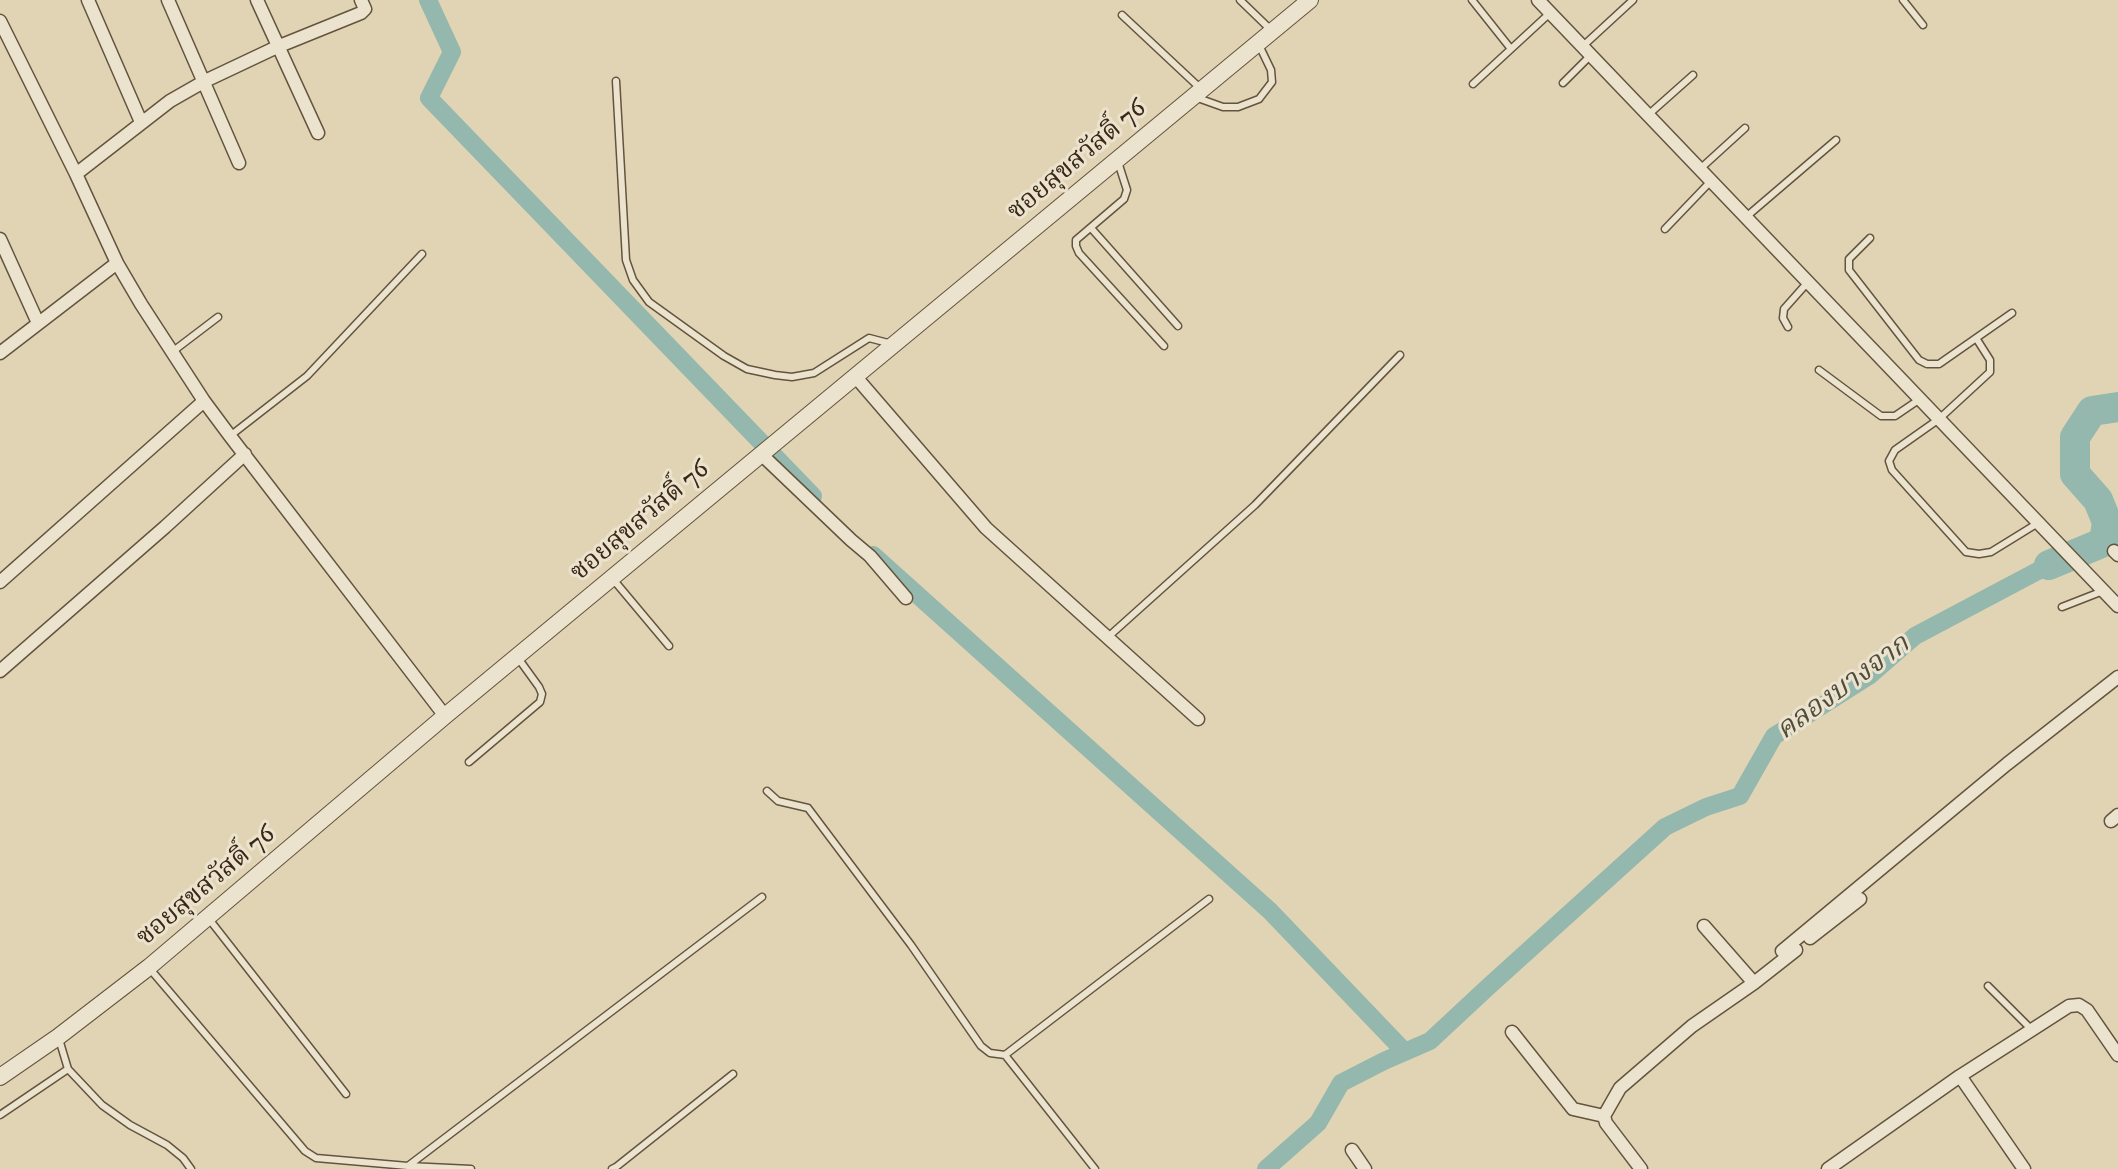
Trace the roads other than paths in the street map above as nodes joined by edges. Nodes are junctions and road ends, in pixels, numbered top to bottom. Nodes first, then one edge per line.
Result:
1 (88, 0) edge
2 (168, 0) edge
3 (257, 0) edge
4 (361, 0) edge
5 (1240, 0) edge
6 (1310, 0) edge
7 (1472, 0) edge
8 (1538, 0) edge
9 (1633, 0) edge
10 (1903, 0) edge
11 (1550, 13) junction
12 (1122, 15) dead end
13 (0, 21) edge
14 (1923, 25) dead end
15 (1272, 31) junction
16 (1258, 43) junction
17 (277, 47) junction
18 (1511, 49) junction
19 (1586, 51) junction
20 (1693, 75) dead end
21 (205, 81) junction
22 (616, 81) dead end
23 (1563, 83) dead end
24 (1473, 84) dead end
25 (1198, 93) junction
26 (1648, 115) junction
27 (141, 122) junction
28 (1745, 128) dead end
29 (318, 133) dead end
30 (1836, 140) dead end
31 (1117, 160) junction
32 (239, 163) dead end
33 (1700, 169) junction
34 (76, 174) junction
35 (1711, 181) junction
36 (1746, 217) junction
37 (1091, 228) junction
38 (1665, 229) dead end
39 (1870, 238) dead end
40 (0, 239) edge
41 (422, 254) dead end
42 (117, 263) junction
43 (1808, 282) junction
44 (2012, 313) dead end
45 (218, 317) dead end
46 (38, 323) junction
47 (1178, 326) dead end
48 (1787, 327) dead end
49 (1976, 338) junction
50 (894, 344) junction
51 (1164, 346) dead end
52 (172, 352) junction
53 (0, 353) edge
54 (1400, 355) dead end
55 (1819, 370) dead end
56 (855, 376) junction
57 (1920, 399) junction
58 (204, 401) junction
59 (1939, 419) junction
60 (230, 436) junction
61 (763, 453) junction
62 (245, 454) junction
63 (2038, 523) junction
64 (612, 578) junction
65 (0, 582) edge
66 (2103, 590) junction
67 (906, 598) dead end
68 (2118, 606) edge
69 (2062, 607) dead end
70 (1108, 638) junction
71 (669, 646) dead end
72 (517, 657) junction
73 (0, 671) edge
74 (2118, 677) edge
75 (445, 716) junction
76 (1199, 719) dead end
77 (469, 762) dead end
78 (766, 791) dead end
79 (762, 897) dead end
80 (1209, 899) dead end
81 (1860, 899) dead end
82 (208, 917) junction
83 (1704, 926) dead end
84 (1782, 951) dead end
85 (149, 967) junction
86 (1754, 984) junction
87 (1988, 986) dead end
88 (2032, 1031) junction
89 (1512, 1032) dead end
90 (58, 1037) junction
91 (1005, 1055) junction
92 (2118, 1055) edge
93 (68, 1069) junction
94 (733, 1074) dead end
95 (1959, 1076) junction
96 (0, 1077) edge
97 (346, 1094) dead end
98 (0, 1115) edge
99 (1604, 1116) junction
100 (1352, 1150) dead end
101 (1844, 1165) edge
102 (408, 1166) junction
103 (191, 1169) edge
104 (471, 1169) edge
105 (612, 1169) edge
106 (1095, 1169) edge
107 (1365, 1169) edge
108 (1641, 1169) edge
109 (1828, 1169) edge
110 (2024, 1169) edge

1 - 27 street
2 - 21 street
3 - 17 street
4 - 17 street
5 - 15 lane
6 - 15 street, ซอยสุขสวัสดิ์ 76
7 - 18 lane
8 - 11 street
9 - 19 lane
10 - 14 lane
11 - 18 lane
11 - 19 street
12 - 25 lane
13 - 34 street
15 - 16 street, ซอยสุขสวัสดิ์ 76
16 - 25 street, ซอยสุขสวัสดิ์ 76
16 - 25 lane
17 - 21 street
17 - 29 street
18 - 24 lane
19 - 23 lane
19 - 26 street
20 - 26 lane
21 - 27 street
21 - 32 street
22 - 50 lane
25 - 31 street, ซอยสุขสวัสดิ์ 76
26 - 33 street
27 - 34 street
28 - 33 lane
30 - 36 lane
31 - 37 lane
31 - 50 street, ซอยสุขสวัสดิ์ 76
33 - 35 street
34 - 42 street
35 - 36 street
35 - 38 lane
36 - 43 street
37 - 47 lane
37 - 51 lane
39 - 49 lane
40 - 46 street
41 - 60 lane
42 - 46 street
42 - 52 street
43 - 48 lane
43 - 57 street
44 - 49 lane
45 - 52 lane
46 - 53 street
49 - 59 lane
50 - 56 street, ซอยสุขสวัสดิ์ 76
52 - 58 street
54 - 70 lane
55 - 57 lane
56 - 61 street, ซอยสุขสวัสดิ์ 76
56 - 70 street
57 - 59 street
58 - 60 street
58 - 65 street
59 - 63 street
59 - 63 lane
60 - 62 street
61 - 64 street, ซอยสุขสวัสดิ์ 76
61 - 67 street
62 - 73 street
62 - 75 street
63 - 66 street
64 - 71 lane
64 - 72 street, ซอยสุขสวัสดิ์ 76
66 - 68 street
66 - 69 lane
70 - 76 street
72 - 75 street, ซอยสุขสวัสดิ์ 76
72 - 77 lane
74 - 84 street
75 - 82 street, ซอยสุขสวัสดิ์ 76
78 - 91 lane
79 - 102 lane
80 - 91 lane
81 - 86 street
82 - 85 street, ซอยสุขสวัสดิ์ 76
82 - 97 lane
83 - 86 street
85 - 90 street, ซอยสุขสวัสดิ์ 76
85 - 102 lane
86 - 99 street
87 - 88 lane
88 - 92 street
88 - 95 street
89 - 99 street
90 - 93 lane
90 - 96 street, ซอยสุขสวัสดิ์ 76
91 - 106 lane
93 - 98 lane
93 - 103 lane
94 - 105 lane
95 - 101 street
95 - 110 street
99 - 108 street
100 - 107 street
101 - 109 street
102 - 104 lane

